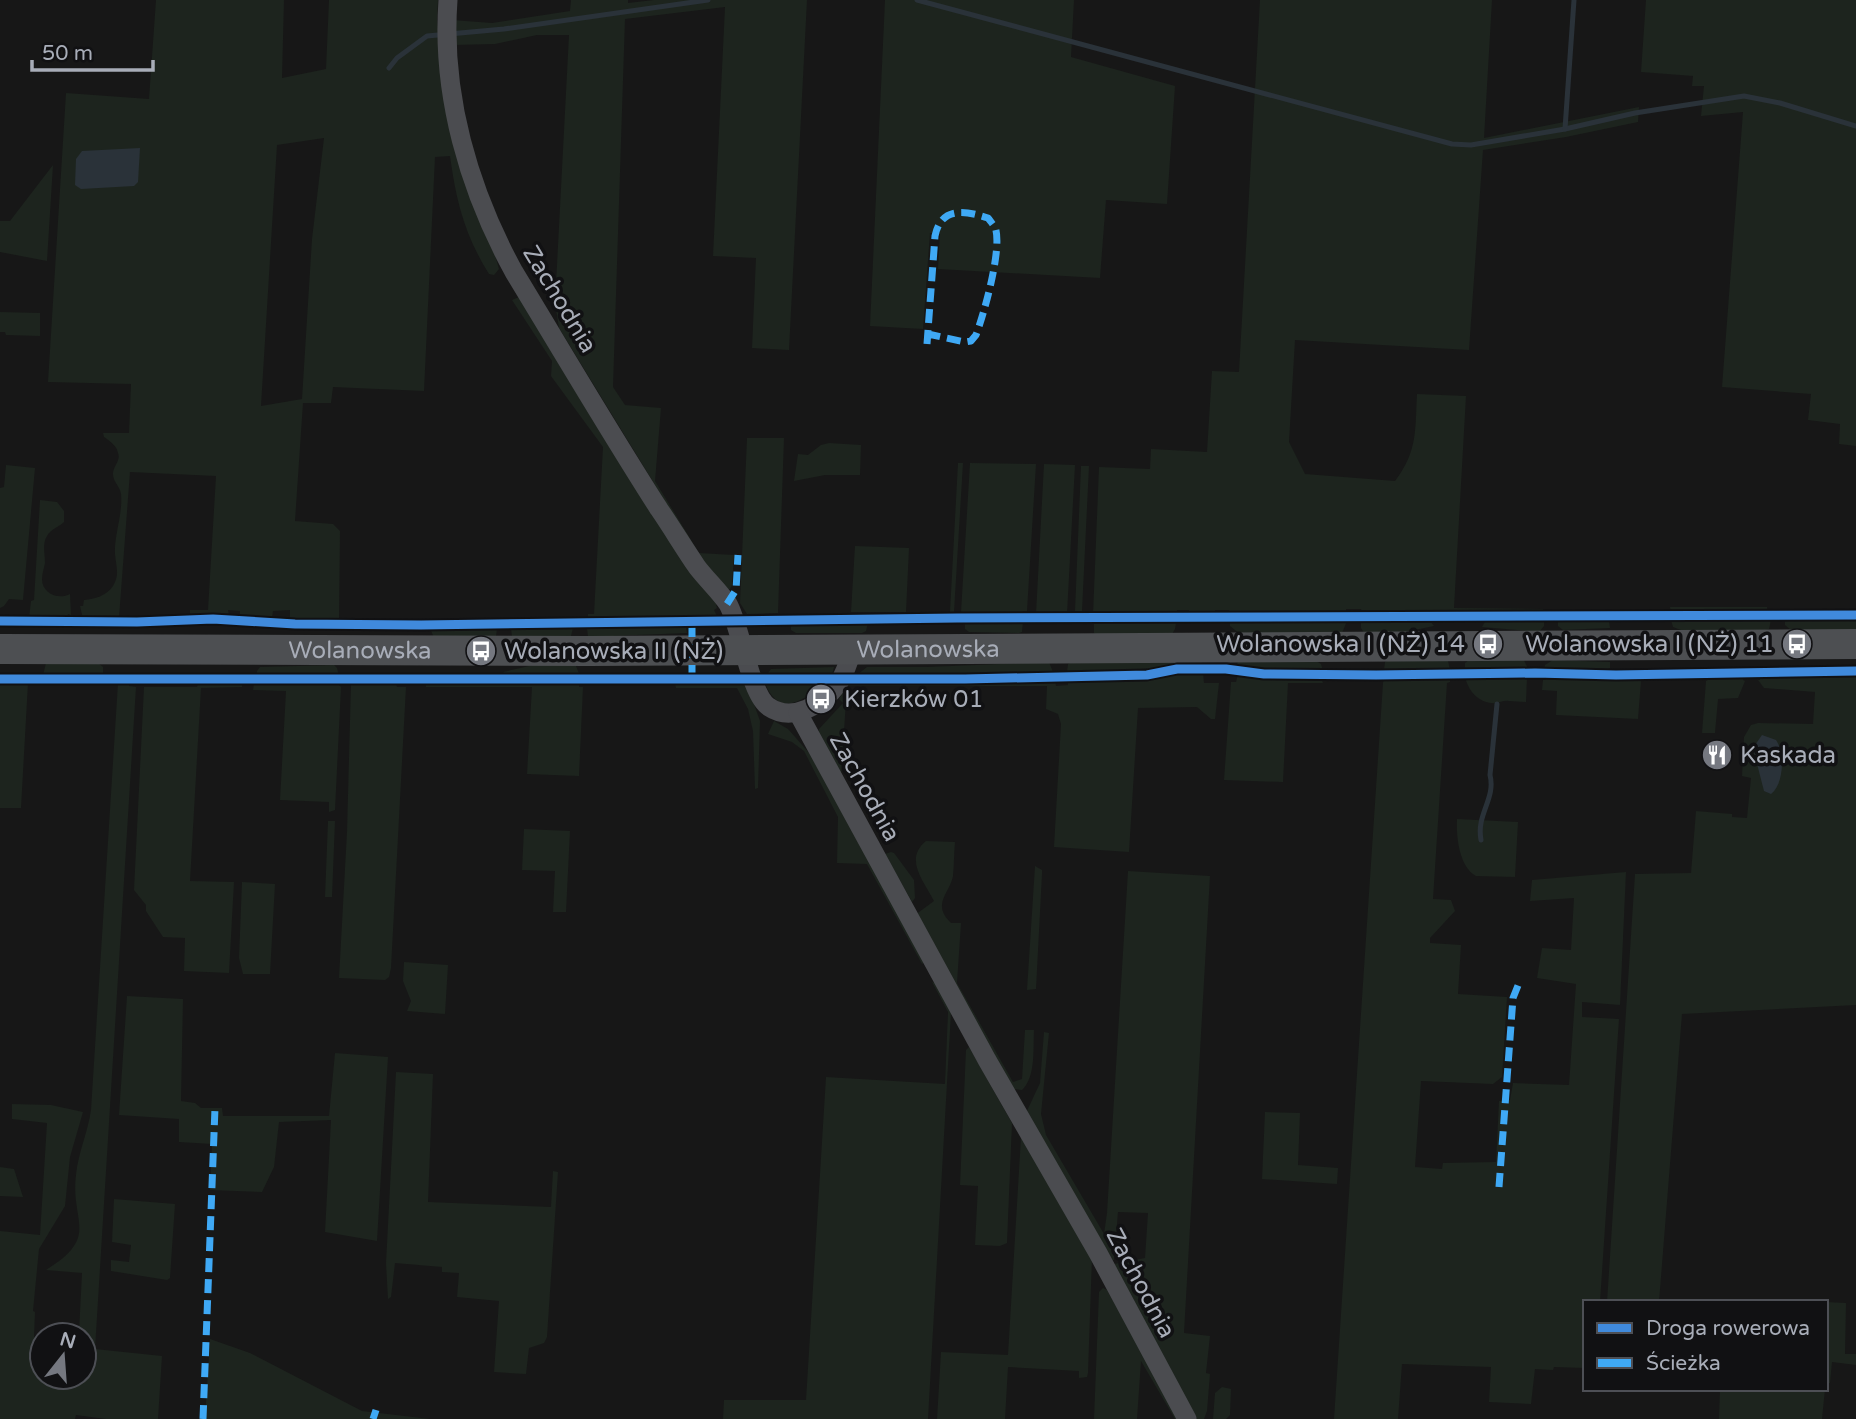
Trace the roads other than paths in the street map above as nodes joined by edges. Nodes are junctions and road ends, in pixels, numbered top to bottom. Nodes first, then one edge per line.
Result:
1 (448, 0) edge
2 (1856, 643) edge
3 (0, 649) edge
4 (745, 650) junction
5 (852, 650) junction
6 (797, 713) junction
7 (1188, 1419) edge

1 - 4 street, Zachodnia
2 - 5 main road, Wolanowska
3 - 4 main road, Wolanowska
4 - 5 main road, Wolanowska
4 - 6 street, Zachodnia
5 - 6 street
6 - 7 street, Zachodnia

